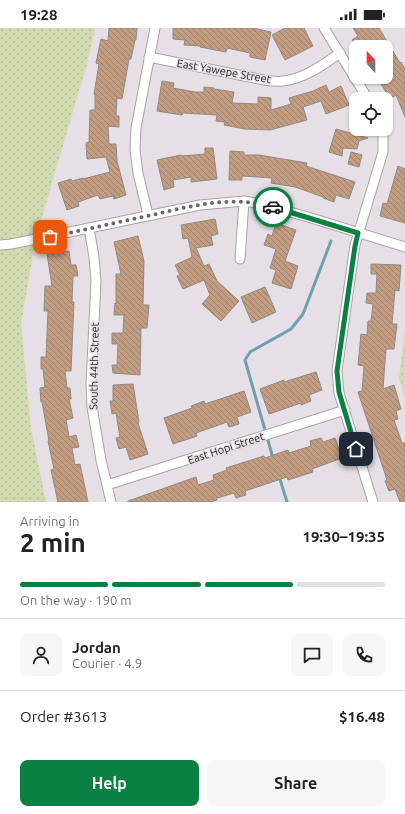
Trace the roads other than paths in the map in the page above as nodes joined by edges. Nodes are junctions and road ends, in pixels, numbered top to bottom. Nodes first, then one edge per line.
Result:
1 (155, 28) edge
2 (324, 28) edge
3 (340, 53) junction
4 (149, 57) junction
5 (364, 92) edge
6 (383, 136) edge
7 (244, 201) junction
8 (148, 216) junction
9 (89, 228) junction
10 (358, 233) junction
11 (0, 245) edge
12 (405, 247) edge
13 (240, 259) dead end
14 (345, 410) junction
15 (107, 485) junction
16 (111, 502) edge
17 (373, 502) edge

1 - 4 street
2 - 3 street
3 - 4 street, East Yawepe Street
3 - 5 street
4 - 8 street
6 - 10 street
7 - 8 street
7 - 10 street
7 - 13 street
8 - 9 street
9 - 11 street
9 - 15 street, South 44th Street
10 - 12 street
10 - 14 street
14 - 15 street, East Hopi Street
14 - 17 street
15 - 16 street, South 44th Street

